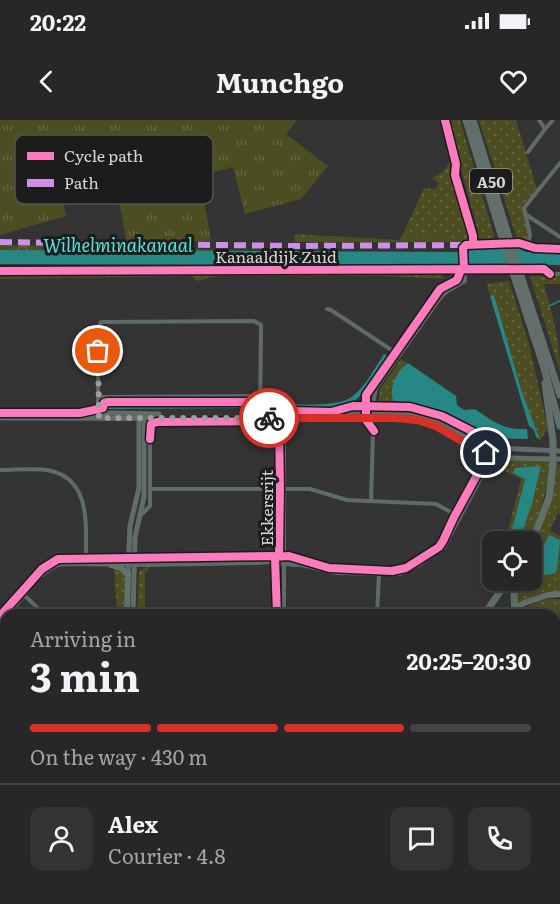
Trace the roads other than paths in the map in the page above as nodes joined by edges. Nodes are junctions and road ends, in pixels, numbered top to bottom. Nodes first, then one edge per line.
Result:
1 (466, 120) edge
2 (473, 120) edge
3 (539, 120) edge
4 (553, 120) edge
5 (545, 129) junction
6 (528, 152) dead end
7 (560, 163) edge
8 (524, 214) junction
9 (560, 237) edge
10 (506, 241) junction
11 (528, 246) junction
12 (560, 249) edge
13 (550, 274) dead end
14 (560, 274) edge
15 (518, 276) junction
16 (327, 309) dead end
17 (399, 355) junction
18 (544, 368) junction
19 (560, 395) edge
20 (260, 396) junction
21 (98, 397) junction
22 (374, 411) junction
23 (99, 416) junction
24 (141, 417) junction
25 (260, 417) junction
26 (284, 417) junction
27 (0, 418) edge
28 (374, 418) junction
29 (560, 426) edge
30 (150, 439) dead end
31 (497, 448) junction
32 (560, 451) edge
33 (493, 455) junction
34 (560, 459) edge
35 (0, 470) edge
36 (151, 489) junction
37 (284, 489) junction
38 (371, 501) junction
39 (142, 504) junction
40 (140, 517) junction
41 (460, 517) junction
42 (536, 531) edge
43 (284, 562) junction
44 (131, 563) junction
45 (86, 564) junction
46 (111, 565) junction
47 (128, 574) junction
48 (379, 574) junction
49 (500, 591) edge
50 (515, 591) edge
51 (560, 594) edge
52 (25, 596) junction
53 (13, 609) edge
54 (39, 609) edge
55 (127, 609) edge
56 (133, 609) edge
57 (284, 609) edge
58 (377, 609) edge
59 (488, 609) edge
60 (511, 609) edge
61 (516, 609) edge

1 - 10 highway, A50
2 - 10 highway, A50
3 - 5 street
4 - 5 street
5 - 6 street
7 - 8 street
8 - 9 street
8 - 11 street
10 - 15 highway, A50, bridge
11 - 12 street
11 - 17 street
13 - 14 street
15 - 18 highway, A50
15 - 19 highway, A50
16 - 17 street
17 - 22 street
18 - 29 highway, A50
18 - 42 highway, A50, bridge
20 - 21 street
20 - 21 street
20 - 25 street
21 - 23 street
22 - 26 main road
22 - 28 street
22 - 31 main road
23 - 24 main road
23 - 27 main road
24 - 25 main road
24 - 39 main road
24 - 44 main road
25 - 26 main road
26 - 28 main road
26 - 37 street, Ekkersrijt
28 - 33 main road
28 - 38 street
30 - 36 street
31 - 32 main road
31 - 33 street, Ekkersrijt
33 - 34 main road
33 - 41 street, Ekkersrijt
35 - 45 street
36 - 37 street, Ekkersrijt
36 - 39 street
36 - 40 street
37 - 38 street, Ekkersrijt
37 - 43 street, Ekkersrijt
38 - 41 street, Ekkersrijt
39 - 40 main road
40 - 44 main road
41 - 48 street, Ekkersrijt
43 - 44 street, Ekkersrijt
43 - 48 street, Ekkersrijt
43 - 57 street, Ekkersrijt
44 - 45 street
44 - 46 street
44 - 47 main road
44 - 56 main road
45 - 46 street
45 - 52 street
46 - 47 highway
47 - 55 highway
48 - 58 street
49 - 59 highway
50 - 60 highway
51 - 61 highway, bridge
52 - 53 street
52 - 54 street

